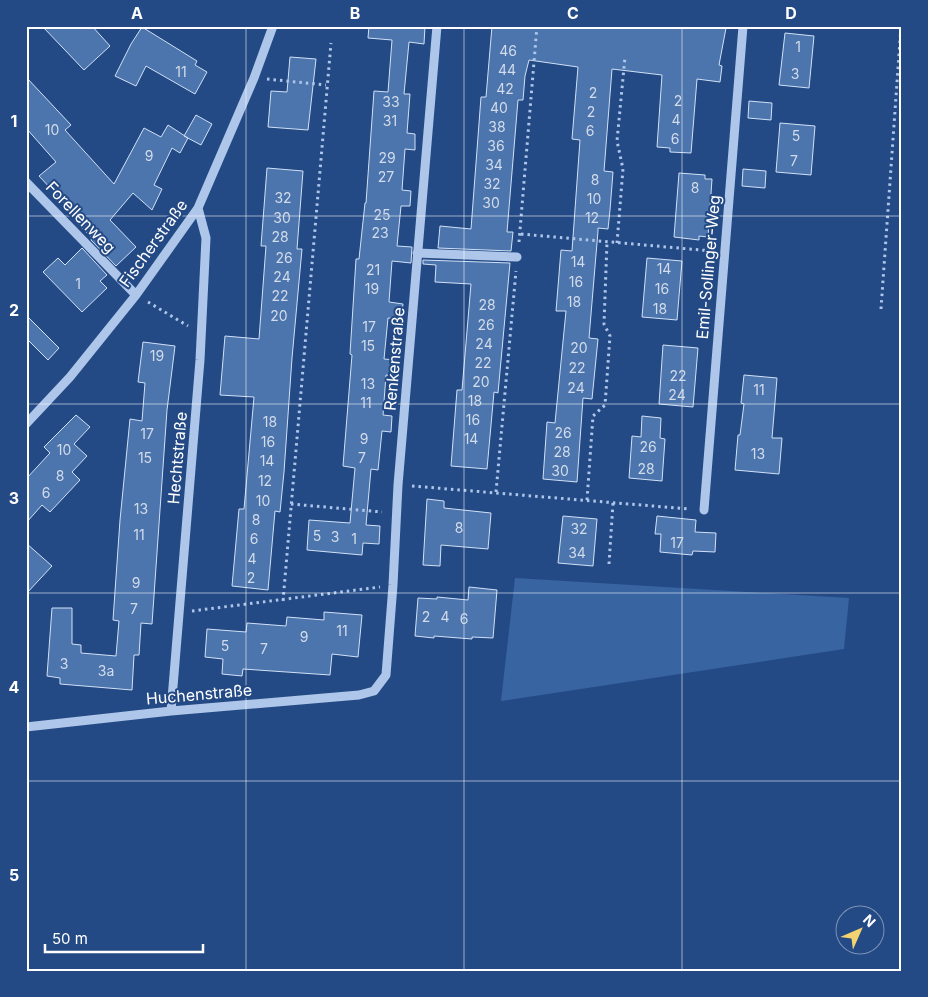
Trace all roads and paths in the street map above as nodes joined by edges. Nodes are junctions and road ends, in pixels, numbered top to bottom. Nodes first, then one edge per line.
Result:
1 (273, 26) edge
2 (437, 26) edge
3 (744, 26) edge
4 (901, 26) edge
5 (331, 43) dead end
6 (625, 57) dead end
7 (254, 78) junction
8 (326, 85) junction
9 (26, 182) edge
10 (198, 208) junction
11 (521, 234) dead end
12 (607, 242) junction
13 (617, 243) junction
14 (724, 252) junction
15 (417, 253) junction
16 (517, 257) dead end
17 (136, 294) junction
18 (881, 309) dead end
19 (201, 334) junction
20 (26, 424) edge
21 (398, 485) junction
22 (587, 500) junction
23 (613, 503) junction
24 (291, 504) junction
25 (704, 510) joint
26 (398, 513) junction
27 (609, 564) dead end
28 (393, 585) junction
29 (283, 601) junction
30 (179, 613) junction
31 (374, 691) joint
32 (171, 711) junction
33 (26, 726) edge

1 - 7 street, Fischerstraße
2 - 15 street, Renkenstraße
3 - 14 street, Emil-Sollinger-Weg
4 - 18 path
5 - 8 path
6 - 13 path
7 - 8 path
7 - 10 street, Fischerstraße
8 - 24 path
9 - 17 street, Forellenweg
10 - 17 street, Fischerstraße
10 - 19 street, Hechtstraße
11 - 12 path
12 - 13 path
12 - 22 path
13 - 14 path
14 - 25 street, Emil-Sollinger-Weg
15 - 16 street
15 - 21 street, Renkenstraße
17 - 19 path
17 - 20 street, Fischerstraße
19 - 30 street, Hechtstraße
21 - 22 path
21 - 26 street, Renkenstraße
22 - 23 path
23 - 25 path
23 - 27 path
24 - 26 path
24 - 29 path
26 - 28 street, Renkenstraße
28 - 29 path
28 - 31 street, Renkenstraße
29 - 30 path
30 - 32 street, Hechtstraße
31 - 32 street, Huchenstraße
32 - 33 street, Huchenstraße

